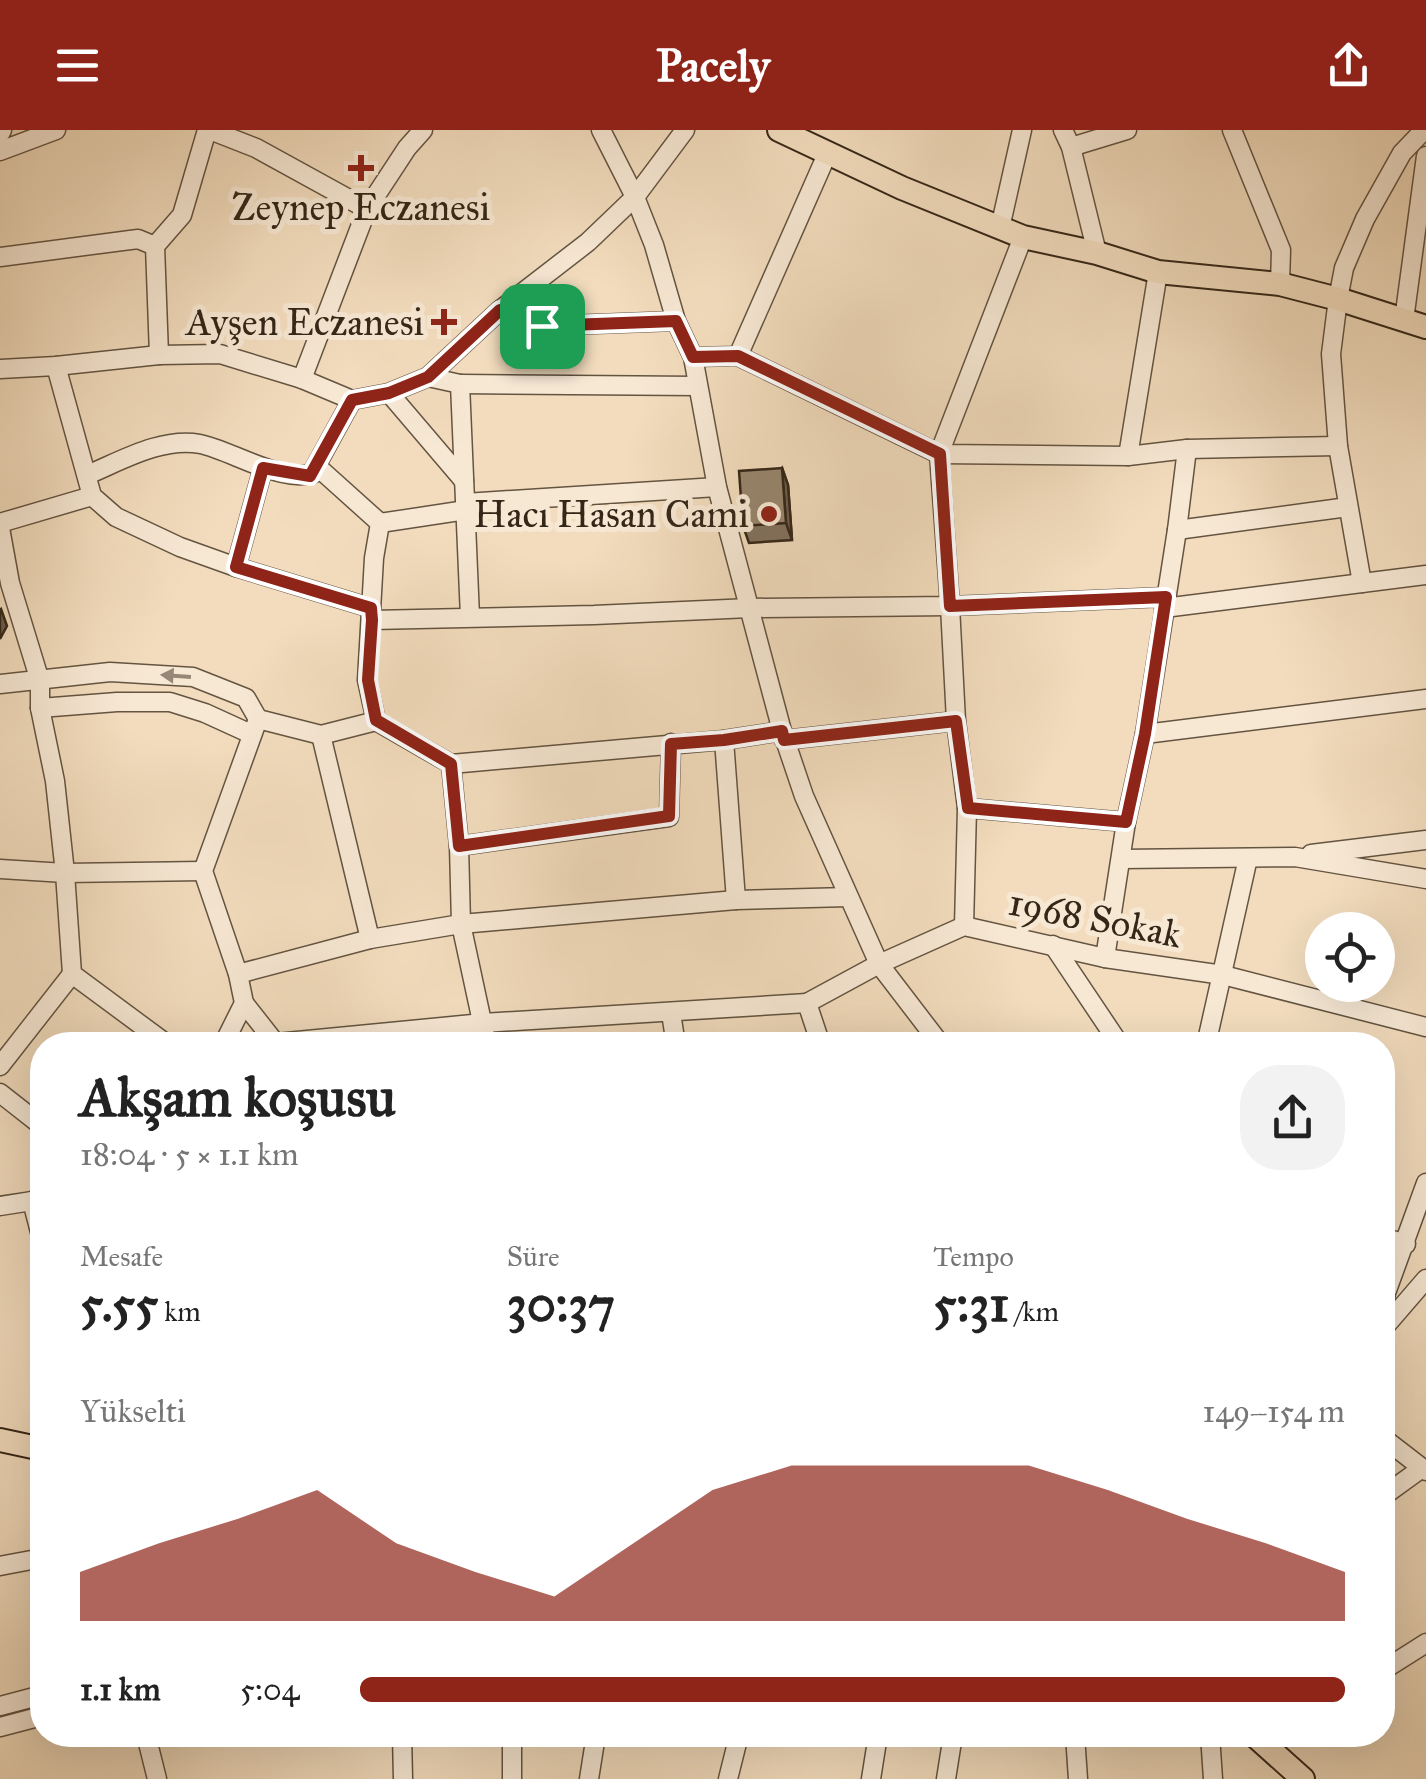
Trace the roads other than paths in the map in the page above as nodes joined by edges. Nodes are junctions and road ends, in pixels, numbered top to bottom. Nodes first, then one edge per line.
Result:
1 (56, 130) edge
2 (209, 130) edge
3 (422, 130) edge
4 (602, 130) edge
5 (685, 130) edge
6 (779, 130) edge
7 (1022, 130) edge
8 (1128, 130) edge
9 (1232, 130) edge
10 (1424, 130) edge
11 (1067, 138) edge
12 (0, 151) edge
13 (828, 152) junction
14 (1426, 156) edge
15 (636, 196) junction
16 (366, 209) junction
17 (1000, 228) junction
18 (1022, 237) junction
19 (155, 246) junction
20 (1096, 254) junction
21 (0, 257) edge
22 (1158, 272) junction
23 (1280, 284) junction
24 (1338, 299) junction
25 (500, 310) junction
26 (676, 321) junction
27 (1415, 324) edge
28 (160, 354) junction
29 (738, 356) junction
30 (693, 357) junction
31 (56, 366) junction
32 (0, 369) edge
33 (428, 377) junction
34 (302, 379) junction
35 (460, 384) junction
36 (698, 386) junction
37 (389, 393) junction
38 (352, 400) junction
39 (1338, 446) junction
40 (1187, 448) junction
41 (940, 454) junction
42 (1128, 456) junction
43 (263, 468) junction
44 (86, 475) junction
45 (310, 476) junction
46 (464, 481) junction
47 (717, 487) junction
48 (92, 496) junction
49 (466, 506) junction
50 (1348, 507) junction
51 (380, 523) junction
52 (0, 526) edge
53 (1177, 530) junction
54 (236, 567) junction
55 (1426, 575) edge
56 (1362, 583) junction
57 (1165, 602) junction
58 (950, 606) junction
59 (750, 608) junction
60 (371, 614) junction
61 (470, 617) junction
62 (40, 681) junction
63 (0, 684) edge
64 (1426, 698) edge
65 (40, 708) junction
66 (376, 720) junction
67 (956, 721) junction
68 (255, 726) junction
69 (1145, 734) junction
70 (321, 735) junction
71 (783, 736) junction
72 (724, 740) junction
73 (671, 744) junction
74 (451, 764) junction
75 (968, 808) junction
76 (1126, 822) junction
77 (1426, 840) edge
78 (459, 846) junction
79 (1291, 857) junction
80 (1248, 858) junction
81 (1122, 859) junction
82 (0, 870) edge
83 (203, 871) junction
84 (65, 874) junction
85 (1426, 879) edge
86 (848, 897) junction
87 (736, 900) junction
88 (461, 924) junction
89 (964, 926) junction
90 (370, 939) junction
91 (1052, 945) junction
92 (1105, 958) junction
93 (879, 964) junction
94 (72, 974) junction
95 (238, 974) junction
96 (1223, 975) junction
97 (244, 1003) junction
98 (807, 1003) junction
99 (671, 1013) junction
100 (482, 1023) junction
101 (1426, 1027) edge
102 (150, 1032) edge
103 (229, 1032) edge
104 (267, 1032) edge
105 (394, 1032) edge
106 (484, 1032) edge
107 (674, 1032) edge
108 (817, 1032) edge
109 (931, 1032) edge
110 (1111, 1032) edge
111 (1209, 1032) edge
112 (0, 1066) edge
113 (0, 1093) edge
114 (30, 1117) edge
115 (1426, 1183) edge
116 (30, 1200) edge
117 (0, 1206) edge
118 (1395, 1241) edge
119 (1406, 1244) junction
120 (1395, 1271) edge
121 (1426, 1279) edge
122 (1395, 1315) edge
123 (0, 1440) edge
124 (30, 1446) edge
125 (1395, 1447) edge
126 (1424, 1469) edge
127 (1395, 1489) edge
128 (30, 1560) edge
129 (0, 1566) edge
130 (1426, 1643) edge
131 (1395, 1663) edge
132 (30, 1698) edge
133 (0, 1706) edge
134 (30, 1719) edge
135 (0, 1726) edge
136 (149, 1747) edge
137 (402, 1747) edge
138 (512, 1747) edge
139 (594, 1747) edge
140 (735, 1747) edge
141 (876, 1747) edge
142 (951, 1747) edge
143 (1077, 1747) edge
144 (1211, 1747) edge
145 (1274, 1747) edge
146 (1292, 1774) edge
147 (156, 1779) edge
148 (403, 1779) edge
149 (512, 1779) edge
150 (588, 1779) edge
151 (728, 1779) edge
152 (870, 1779) edge
153 (946, 1779) edge
154 (1078, 1779) edge
155 (1213, 1779) edge

1 - 12 street
2 - 16 street
2 - 19 street
3 - 16 street
4 - 15 street
5 - 15 street
6 - 13 main road
7 - 17 street
8 - 11 street
9 - 23 street
10 - 24 street
11 - 20 street
13 - 17 main road
13 - 29 street
14 - 27 street
15 - 25 street
15 - 26 street
16 - 34 street
17 - 18 main road
18 - 20 main road
18 - 41 street
19 - 21 street
19 - 28 street
20 - 22 main road
22 - 23 main road
22 - 42 street
23 - 24 main road
24 - 27 main road
24 - 39 street
25 - 26 street
25 - 33 street
26 - 30 street
28 - 31 street
28 - 34 street
29 - 30 street
29 - 41 street
30 - 36 street
31 - 32 street
31 - 44 street
33 - 35 street
33 - 37 street
34 - 38 street
35 - 36 street
35 - 46 street
36 - 47 street
37 - 38 street
37 - 46 street
38 - 45 street
39 - 40 street
39 - 50 street
40 - 42 street
40 - 53 street
41 - 42 street
41 - 58 street
43 - 44 street
43 - 45 street
43 - 54 street
44 - 48 street
45 - 51 street
46 - 49 street
47 - 49 street
47 - 59 street
48 - 52 street
48 - 54 street
49 - 51 street
49 - 61 street
50 - 53 street
50 - 56 street
51 - 60 street
52 - 62 street
53 - 57 street
54 - 60 street
55 - 56 street
56 - 57 street
57 - 58 street
57 - 69 street
58 - 59 street
58 - 67 street
59 - 61 street
59 - 71 street
60 - 61 street
60 - 66 street
62 - 63 street
62 - 65 street
68 -> 62 street
64 - 69 street
65 - 68 street
65 - 84 street
66 - 70 street
66 - 74 street
67 - 71 street
67 - 75 street
68 - 70 street
68 - 83 street
69 - 76 street
70 - 90 street
71 - 72 street
71 - 86 street
72 - 73 street
72 - 87 street
73 - 74 street
73 - 78 street
74 - 78 street
75 - 76 street
75 - 89 street
76 - 81 street
77 - 79 street
78 - 88 street
79 - 80 street
79 - 85 street
80 - 81 street
80 - 96 street
81 - 92 street
82 - 84 street
83 - 84 street
83 - 95 street
84 - 94 street
86 - 87 street
86 - 93 street
87 - 88 street
88 - 90 street
88 - 100 street
89 - 91 street, 1968 Sokak
89 - 93 street, 1968 Sokak
90 - 95 street
91 - 92 street, 1968 Sokak
91 - 110 street
92 - 96 street, 1968 Sokak
93 - 98 street, 1968 Sokak
93 - 109 street
94 - 102 street
94 - 112 street
95 - 97 street
96 - 101 street, 1968 Sokak
96 - 111 street
97 - 103 street
97 - 104 street
98 - 99 street
98 - 108 street
99 - 100 street
99 - 107 street
100 - 105 street
100 - 106 street
113 - 114 street
115 - 119 street
116 - 117 street
118 - 119 street
119 - 120 street
121 - 122 street
123 - 124 main road
125 - 126 street
126 - 127 street
128 - 129 street
130 - 131 street
132 - 133 street
134 - 135 street
136 - 147 street
137 - 148 street
138 - 149 street
139 - 150 street
140 - 151 street
141 - 152 street
142 - 153 street
143 - 154 street
144 - 155 street
145 - 146 main road

